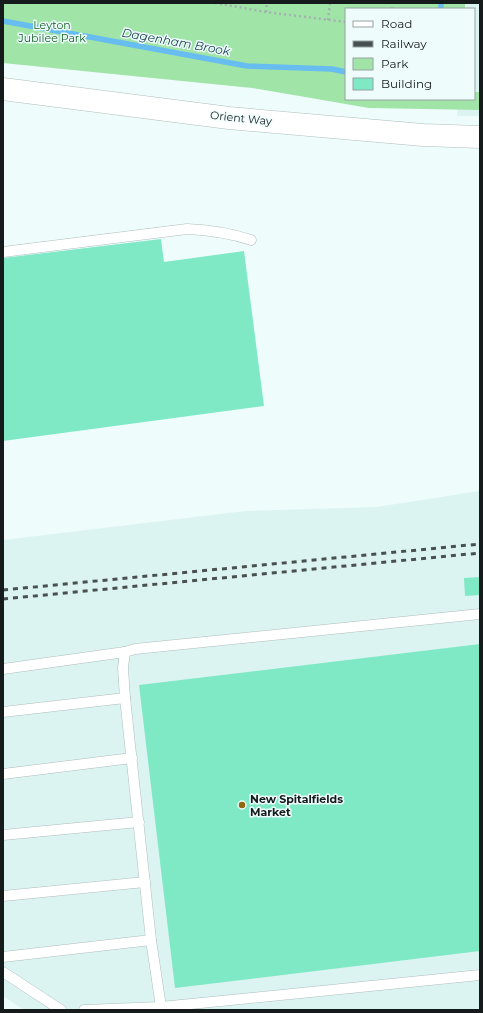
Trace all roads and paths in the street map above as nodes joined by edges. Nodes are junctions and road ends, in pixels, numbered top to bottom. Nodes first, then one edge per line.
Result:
1 (215, 3) edge
2 (267, 3) edge
3 (330, 3) edge
4 (266, 12) junction
5 (328, 20) junction
6 (345, 22) edge
7 (3, 89) edge
8 (480, 137) edge
9 (252, 240) dead end
10 (3, 252) edge
11 (480, 614) edge
12 (125, 652) junction
13 (3, 669) edge
14 (124, 698) junction
15 (3, 712) edge
16 (132, 758) junction
17 (3, 774) edge
18 (139, 822) junction
19 (3, 835) edge
20 (145, 882) junction
21 (3, 896) edge
22 (152, 940) junction
23 (3, 957) edge
24 (3, 972) edge
25 (480, 975) edge
26 (161, 1007) junction
27 (61, 1010) edge
28 (84, 1010) edge

1 - 4 path
2 - 4 path
3 - 5 path
4 - 5 path
5 - 6 path
7 - 8 street, Orient Way
9 - 10 lane
11 - 12 lane
12 - 13 lane
12 - 14 lane
14 - 15 lane
14 - 16 lane
16 - 17 lane
16 - 18 lane
18 - 19 lane
18 - 20 lane
20 - 21 lane
20 - 22 lane
22 - 23 lane
22 - 26 lane
24 - 27 lane
25 - 26 lane
26 - 28 lane

